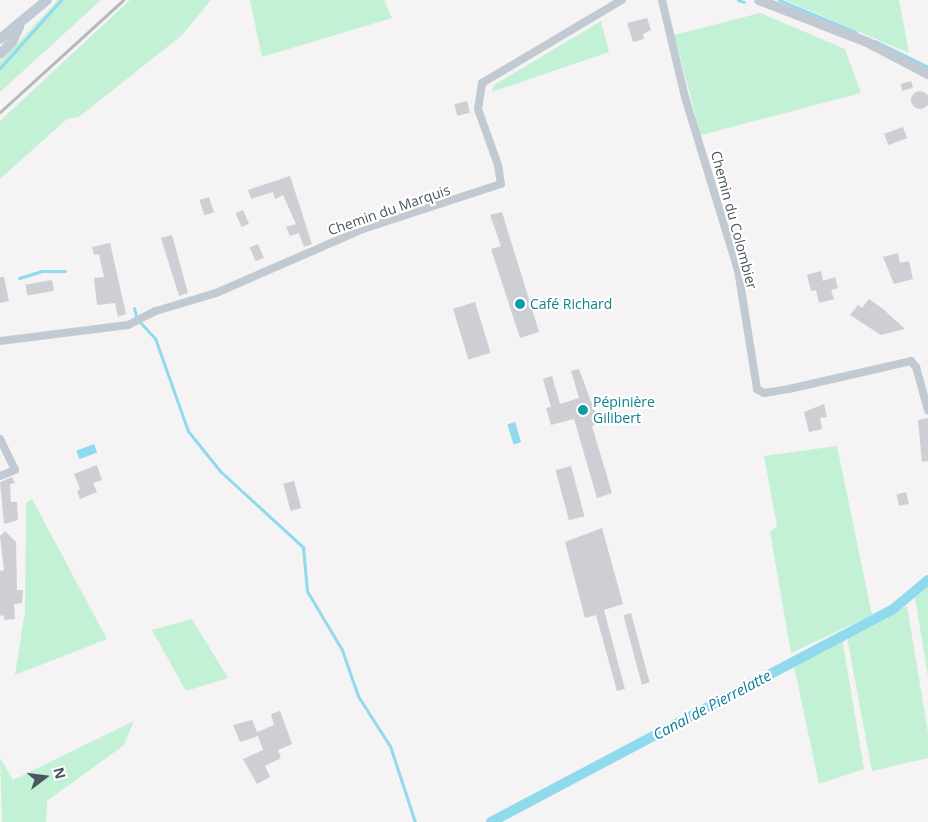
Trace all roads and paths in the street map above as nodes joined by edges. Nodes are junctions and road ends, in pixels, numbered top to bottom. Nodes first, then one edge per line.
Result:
1 (47, 0) edge
2 (622, 0) edge
3 (662, 0) edge
4 (759, 0) edge
5 (19, 26) junction
6 (0, 39) edge
7 (0, 54) edge
8 (928, 74) edge
9 (0, 342) edge
10 (928, 410) edge
11 (0, 439) edge
12 (0, 476) edge

1 - 5 street
2 - 9 street, Chemin du Marquis
3 - 10 street, Chemin du Colombier
4 - 8 street
5 - 6 street
5 - 7 street
11 - 12 street

